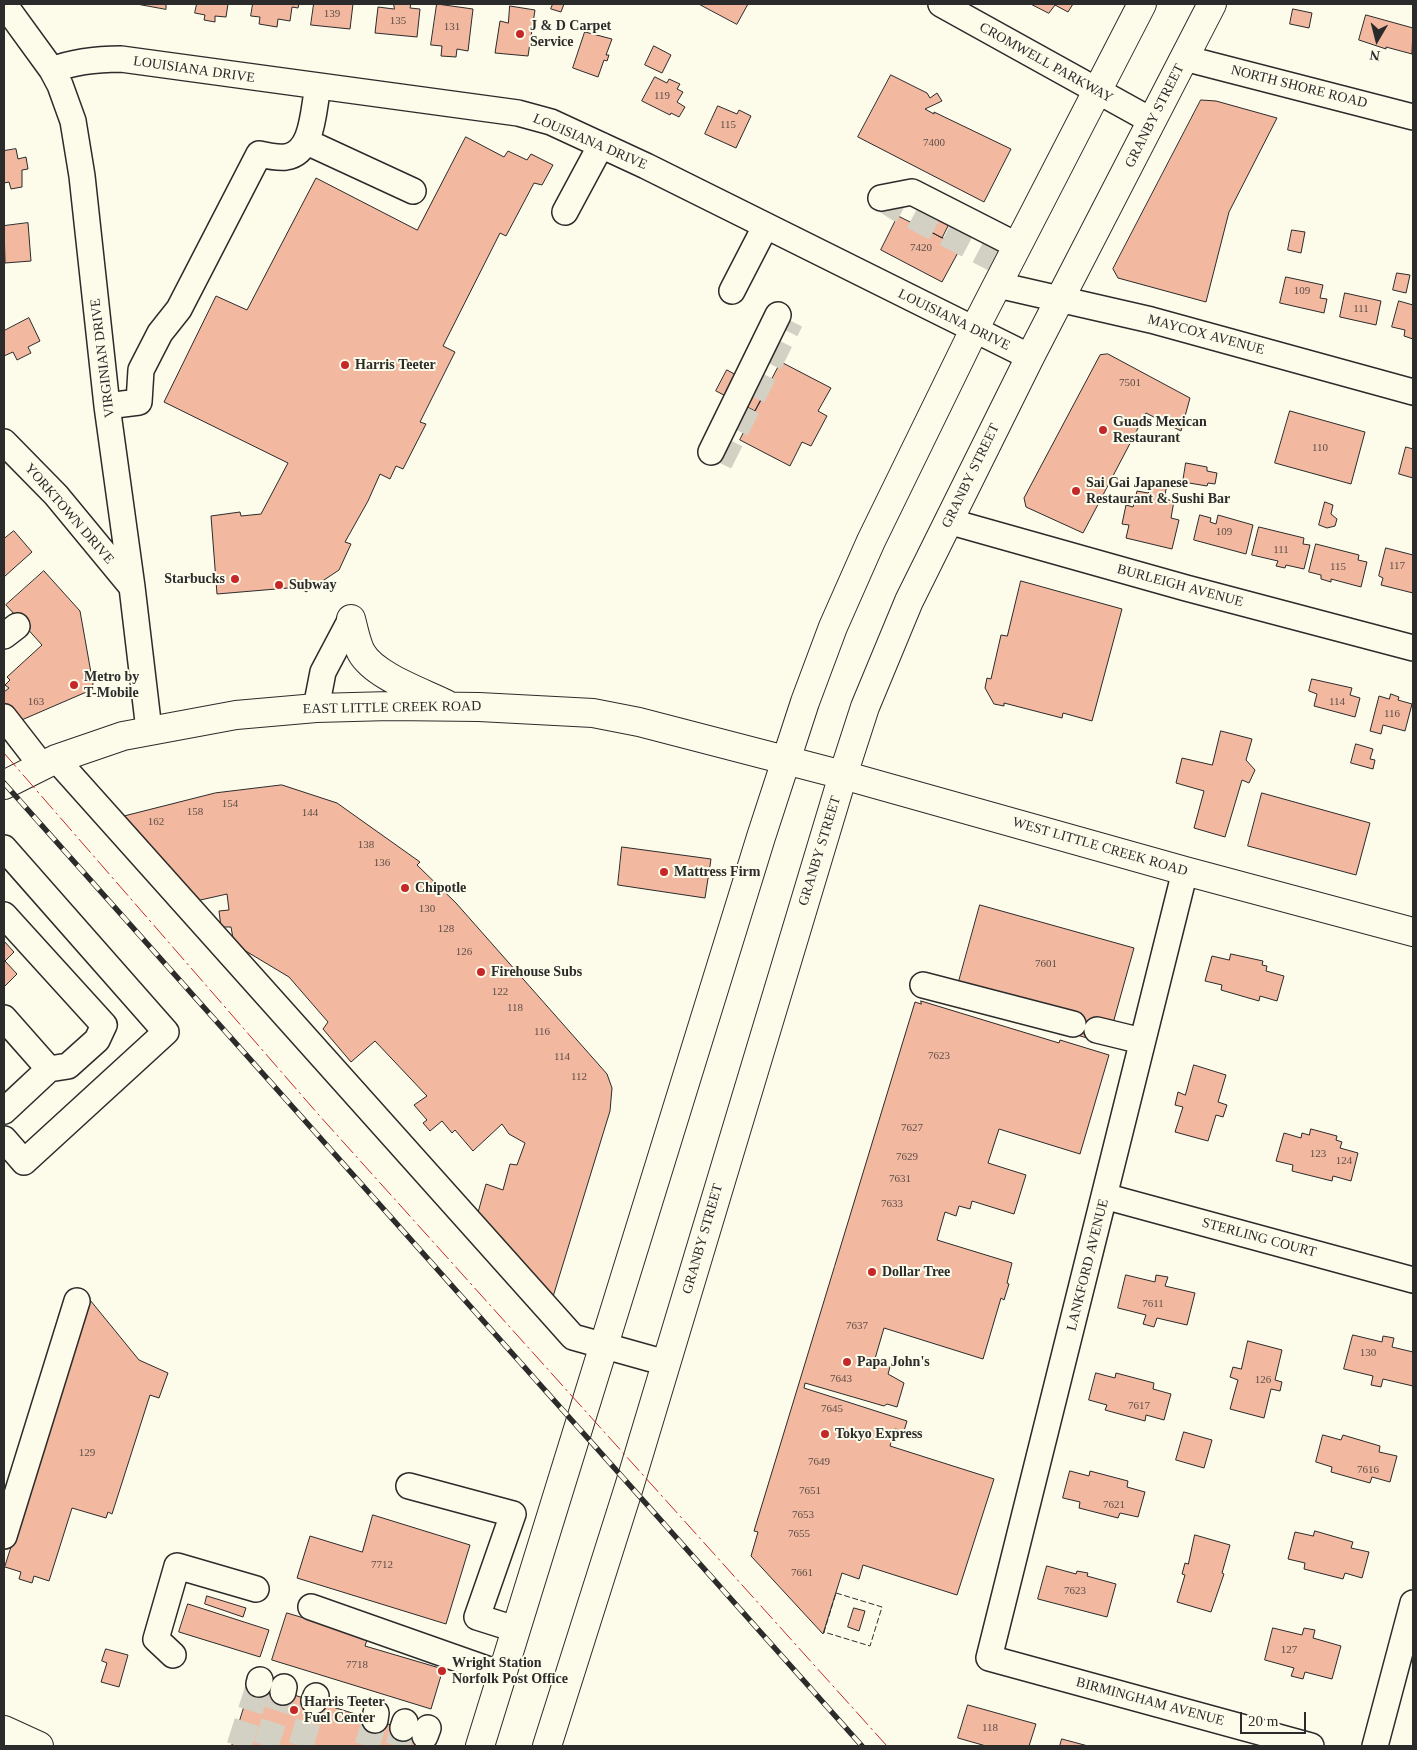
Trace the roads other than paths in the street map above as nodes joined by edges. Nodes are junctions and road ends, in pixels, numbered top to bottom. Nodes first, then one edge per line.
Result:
1 (4, 4) edge
2 (941, 4) edge
3 (1142, 4) edge
4 (1212, 4) edge
5 (1184, 58) junction
6 (52, 70) junction
7 (318, 87) junction
8 (1097, 91) junction
9 (1413, 117) edge
10 (1152, 121) junction
11 (307, 142) junction
12 (601, 145) junction
13 (413, 191) dead end
14 (881, 198) dead end
15 (566, 212) dead end
16 (765, 227) junction
17 (1015, 251) junction
18 (998, 285) junction
19 (732, 291) dead end
20 (1060, 299) junction
21 (771, 312) dead end
22 (974, 330) junction
23 (1030, 357) junction
24 (1413, 392) edge
25 (107, 406) junction
26 (4, 442) edge
27 (706, 446) dead end
28 (948, 521) junction
29 (132, 587) junction
30 (351, 619) joint
31 (1413, 648) edge
32 (452, 707) junction
33 (316, 708) junction
34 (4, 717) edge
35 (149, 730) junction
36 (786, 760) junction
37 (49, 763) junction
38 (843, 775) junction
39 (4, 786) edge
40 (4, 848) edge
41 (1185, 871) junction
42 (4, 915) edge
43 (1413, 932) edge
44 (923, 985) dead end
45 (4, 1018) edge
46 (1072, 1024) dead end
47 (1097, 1030) dead end
48 (1142, 1041) junction
49 (49, 1069) junction
50 (4, 1112) edge
51 (4, 1139) edge
52 (1104, 1196) junction
53 (1413, 1280) edge
54 (77, 1301) dead end
55 (604, 1346) junction
56 (666, 1363) junction
57 (409, 1486) dead end
58 (4, 1536) edge
59 (256, 1589) dead end
60 (1413, 1603) edge
61 (311, 1607) dead end
62 (515, 1629) junction
63 (173, 1655) dead end
64 (989, 1658) joint
65 (501, 1674) junction
66 (4, 1730) edge
67 (483, 1745) edge
68 (39, 1746) edge
69 (547, 1746) edge
70 (1311, 1746) edge
71 (1375, 1746) edge

1 - 6 street, VIRGINIAN DRIVE
2 - 8 street, CROMWELL PARKWAY
3 - 8 main road
4 - 5 main road, GRANBY STREET
5 - 9 street, NORTH SHORE ROAD
5 - 10 main road, GRANBY STREET
6 - 7 street, LOUISIANA DRIVE
6 - 25 street, VIRGINIAN DRIVE
7 - 11 street
7 - 12 street, LOUISIANA DRIVE
8 - 10 street, CROMWELL PARKWAY
8 - 17 main road
10 - 20 main road, GRANBY STREET
11 - 13 street
11 - 25 street
12 - 15 street
12 - 16 street, LOUISIANA DRIVE
14 - 17 street
16 - 19 street
16 - 22 street, LOUISIANA DRIVE
17 - 18 main road
18 - 20 street, MAYCOX AVENUE
18 - 22 main road
20 - 23 main road, GRANBY STREET
20 - 24 street, MAYCOX AVENUE
21 - 27 street
22 - 23 street, LOUISIANA DRIVE
22 - 36 main road
23 - 28 main road, GRANBY STREET
25 - 29 street, VIRGINIAN DRIVE
26 - 29 street, YORKTOWN DRIVE
28 - 31 street, BURLEIGH AVENUE
28 - 38 main road, GRANBY STREET
29 - 35 street, VIRGINIAN DRIVE
30 - 32 main road
30 - 33 street
32 - 33 main road, EAST LITTLE CREEK ROAD
32 - 36 main road, EAST LITTLE CREEK ROAD
33 - 35 main road, EAST LITTLE CREEK ROAD
34 - 37 street
35 - 37 main road, EAST LITTLE CREEK ROAD
36 - 38 main road, WEST LITTLE CREEK ROAD
36 - 55 main road
37 - 39 main road, EAST LITTLE CREEK ROAD
37 - 55 street
38 - 41 main road, WEST LITTLE CREEK ROAD
38 - 56 main road, GRANBY STREET
40 - 51 street
41 - 43 main road, WEST LITTLE CREEK ROAD
41 - 48 street, LANKFORD AVENUE
42 - 49 street
44 - 46 street
45 - 49 street
47 - 48 street
48 - 52 street, LANKFORD AVENUE
49 - 50 street
52 - 53 street, STERLING COURT
52 - 64 street, LANKFORD AVENUE
54 - 58 street
55 - 56 street
55 - 62 main road
56 - 69 main road, GRANBY STREET
57 - 62 street
59 - 63 street
60 - 71 street
61 - 65 street
62 - 65 main road
64 - 70 street, BIRMINGHAM AVENUE
65 - 67 main road
66 - 68 main road

